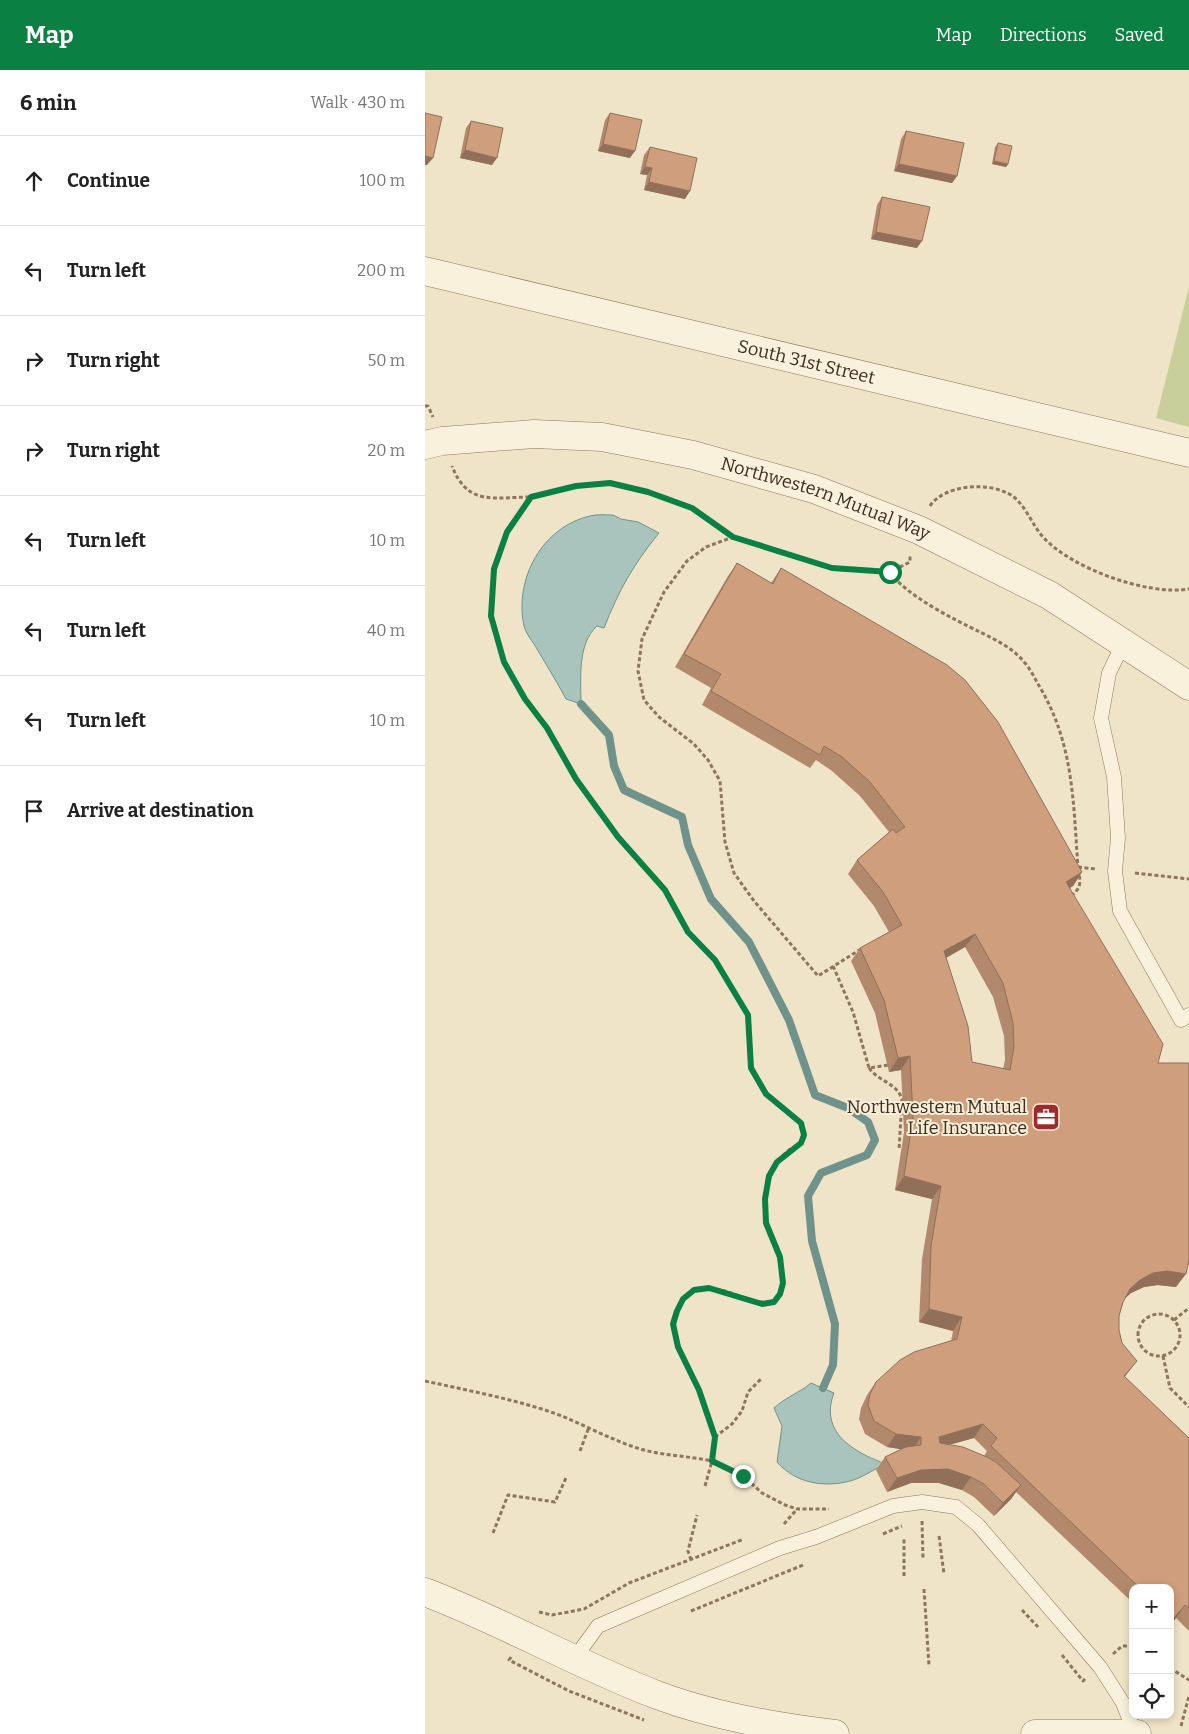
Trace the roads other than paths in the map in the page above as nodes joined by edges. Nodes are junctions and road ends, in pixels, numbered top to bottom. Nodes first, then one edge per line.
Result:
1 (425, 270) edge
2 (430, 434) edge
3 (1189, 453) edge
4 (1123, 644) junction
5 (1189, 686) edge
6 (1189, 1015) edge
7 (425, 1592) edge
8 (574, 1659) junction
9 (835, 1734) edge
10 (1035, 1734) edge
11 (1136, 1734) edge

1 - 3 street, South 31st Street
2 - 4 street, Northwestern Mutual Way
4 - 5 street, Northwestern Mutual Way
4 - 6 lane
7 - 8 street
8 - 9 street
8 - 11 lane
10 - 11 street

